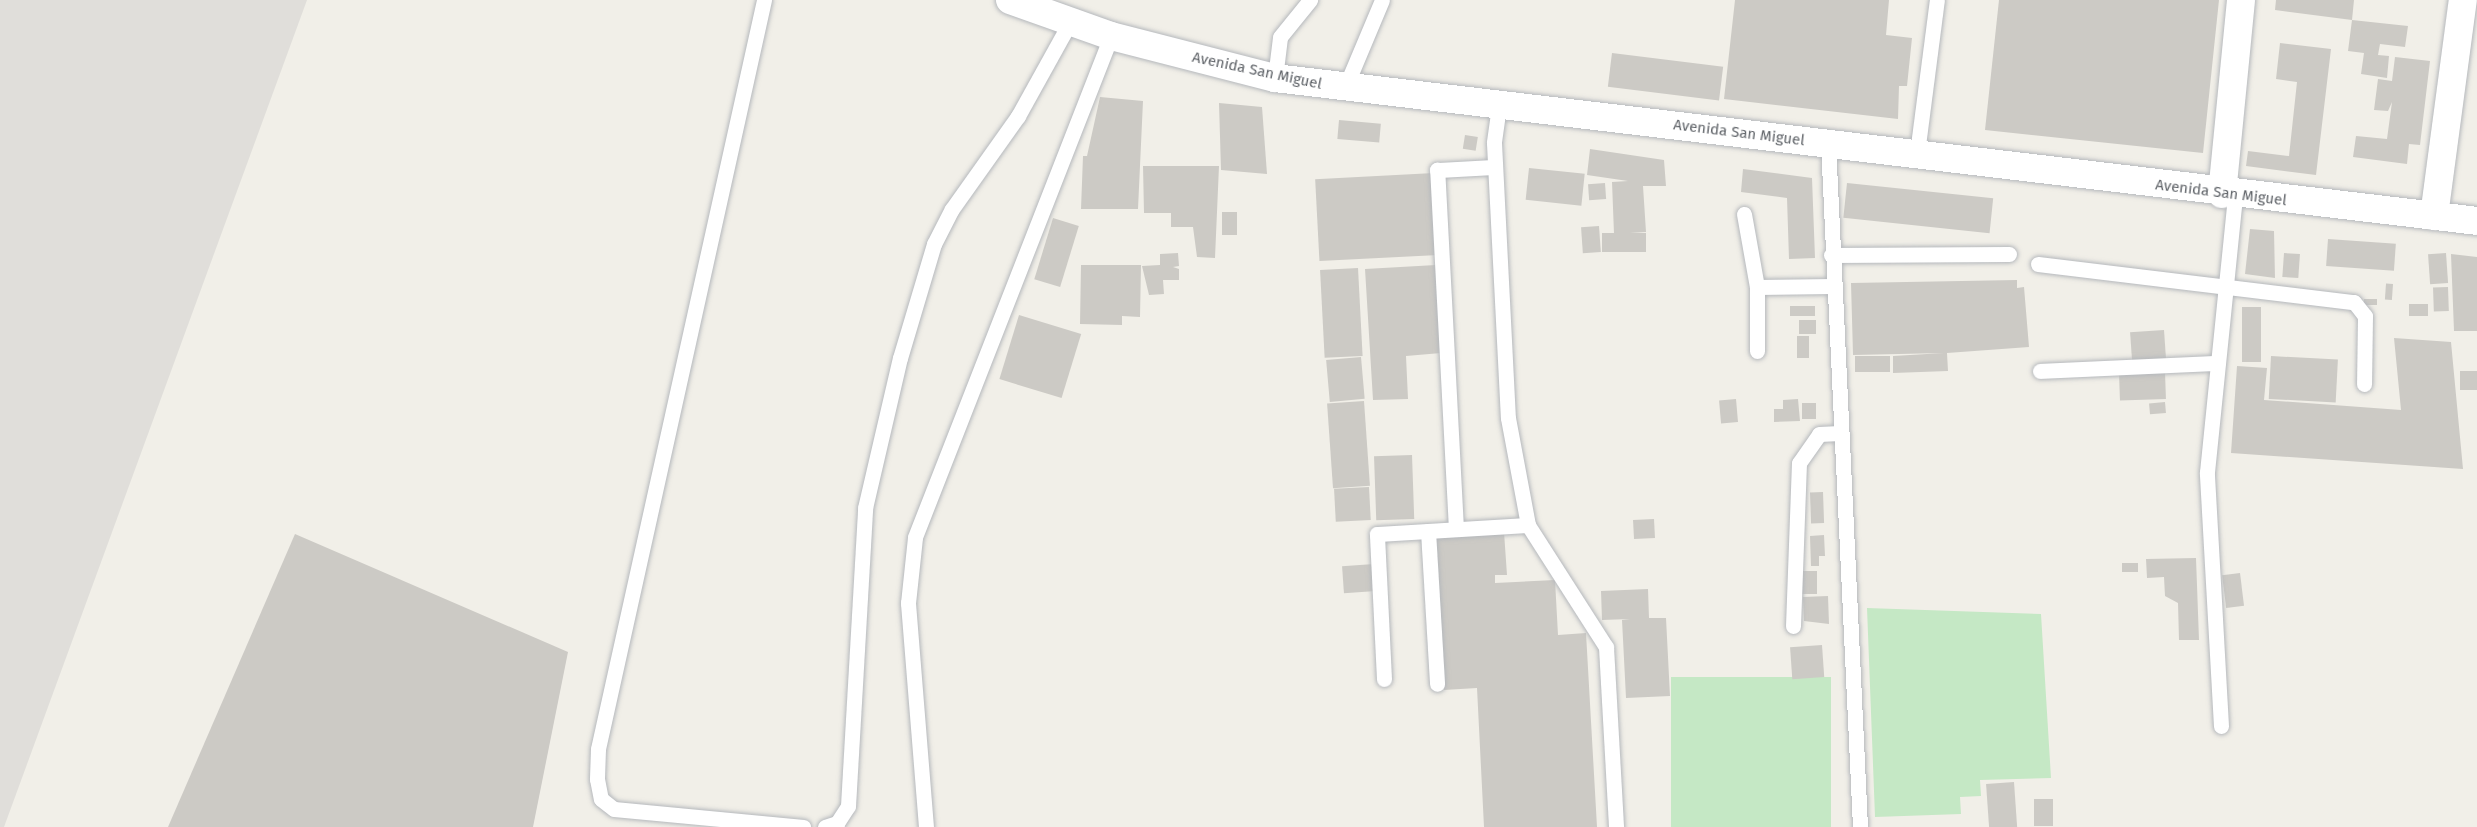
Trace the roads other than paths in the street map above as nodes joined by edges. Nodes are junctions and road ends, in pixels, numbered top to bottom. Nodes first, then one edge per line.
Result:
1 (764, 0) edge
2 (1010, 0) edge
3 (1310, 0) edge
4 (1382, 0) edge
5 (1937, 0) edge
6 (2241, 0) edge
7 (2463, 0) edge
8 (1070, 22) junction
9 (1111, 36) junction
10 (1275, 78) junction
11 (1345, 88) junction
12 (1498, 106) junction
13 (1828, 144) junction
14 (1917, 153) junction
15 (1495, 167) junction
16 (2228, 195) junction
17 (1744, 213) dead end
18 (2434, 216) junction
19 (2477, 221) edge
20 (2009, 254) dead end
21 (1831, 255) junction
22 (2038, 264) dead end
23 (1833, 286) junction
24 (1756, 287) junction
25 (2226, 287) junction
26 (1757, 351) dead end
27 (2218, 363) junction
28 (2040, 371) dead end
29 (2364, 384) dead end
30 (1840, 433) junction
31 (1528, 525) junction
32 (1456, 529) junction
33 (1428, 531) junction
34 (1793, 626) dead end
35 (1384, 679) dead end
36 (1437, 684) dead end
37 (2221, 726) dead end
38 (803, 827) edge
39 (825, 827) edge
40 (926, 827) edge
41 (1616, 827) edge
42 (1860, 827) edge

1 - 38 lane
2 - 8 street, Avenida San Miguel
3 - 10 lane
4 - 11 lane
5 - 14 lane
6 - 16 street
7 - 18 street
8 - 9 street, Avenida San Miguel
8 - 39 lane
9 - 10 street, Avenida San Miguel
9 - 40 lane
10 - 11 street, Avenida San Miguel
11 - 12 street, Avenida San Miguel
12 - 13 street, Avenida San Miguel
12 - 15 lane
13 - 14 street, Avenida San Miguel
13 - 21 lane
14 - 16 street, Avenida San Miguel
15 - 31 lane
15 - 32 lane
16 - 18 street, Avenida San Miguel
16 - 25 lane
17 - 24 lane
18 - 19 street, Avenida San Miguel
20 - 21 lane
21 - 23 lane
22 - 25 lane
23 - 24 lane
23 - 30 lane
24 - 26 lane
25 - 27 lane
25 - 29 lane
27 - 28 lane
27 - 37 lane
30 - 34 lane
30 - 42 lane
31 - 32 lane
31 - 41 lane
32 - 33 lane
33 - 35 lane
33 - 36 lane

